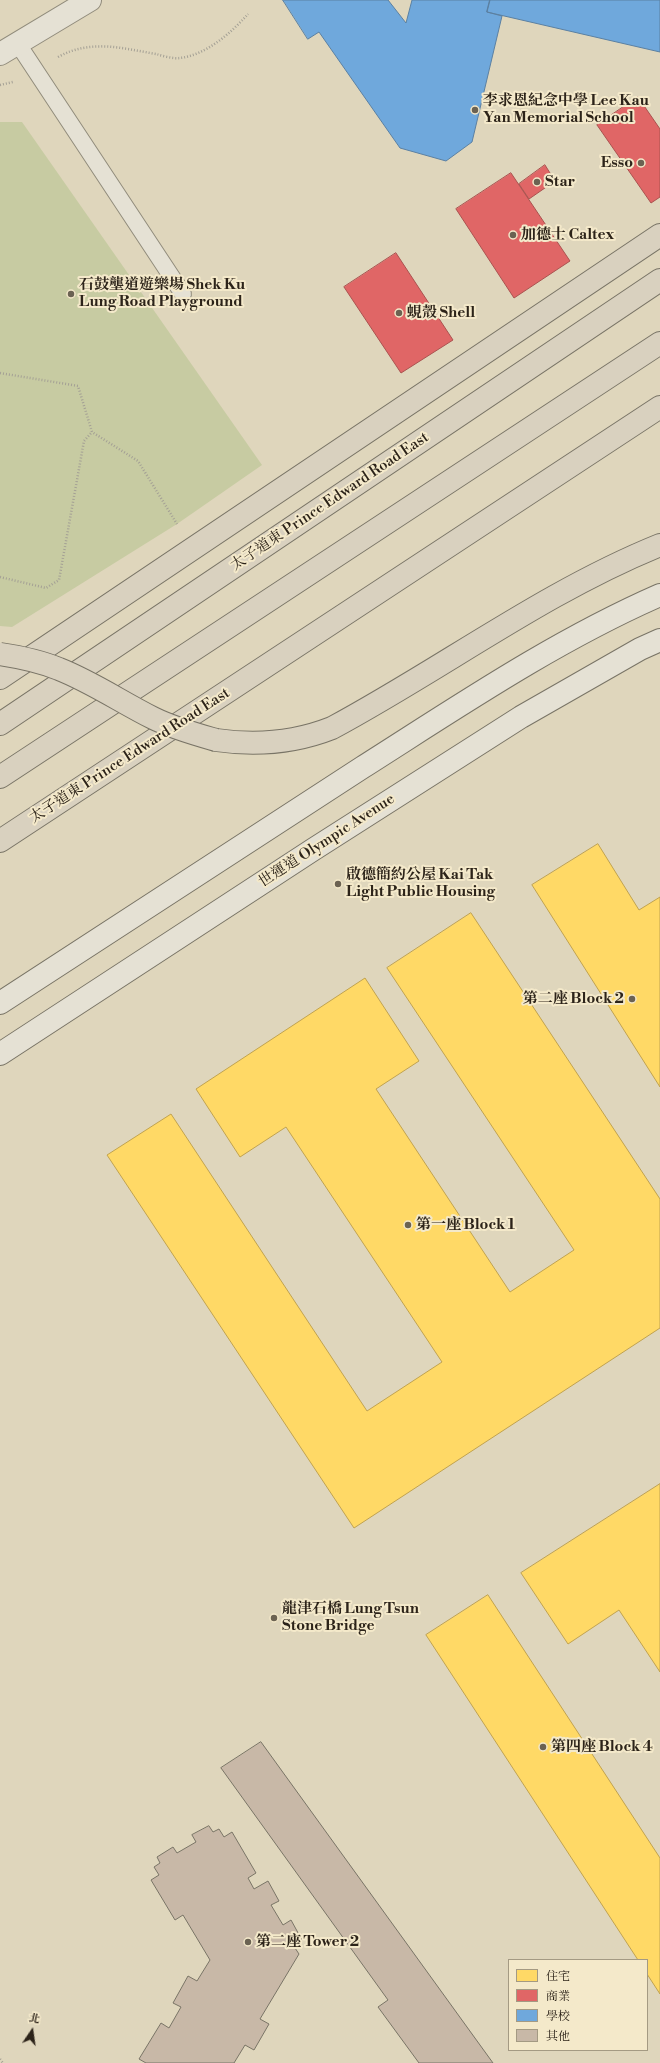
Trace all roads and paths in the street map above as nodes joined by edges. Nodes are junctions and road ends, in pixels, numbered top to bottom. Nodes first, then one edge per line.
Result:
1 (90, 0) edge
2 (248, 14) dead end
3 (9, 49) edge
4 (36, 70) junction
5 (0, 86) edge
6 (660, 234) edge
7 (660, 280) edge
8 (183, 294) dead end
9 (660, 343) edge
10 (0, 373) edge
11 (660, 406) edge
12 (92, 432) junction
13 (177, 524) dead end
14 (660, 545) edge
15 (0, 577) edge
16 (660, 595) edge
17 (660, 640) edge
18 (0, 654) edge
19 (1, 677) edge
20 (0, 724) edge
21 (0, 777) edge
22 (0, 842) edge
23 (0, 1003) edge
24 (0, 1054) edge
25 (0, 2059) edge
26 (3, 2063) edge

1 - 3 main road
2 - 4 path
3 - 4 lane
4 - 5 path
4 - 8 lane
6 - 19 main road
7 - 20 main road, 太子道東 Prince Edward Road East
9 - 21 main road
10 - 12 path
11 - 22 main road, 太子道東 Prince Edward Road East
12 - 13 path
12 - 15 path
14 - 18 main road, bridge
16 - 23 main road
17 - 24 main road, 世運道 Olympic Avenue
25 - 26 path

